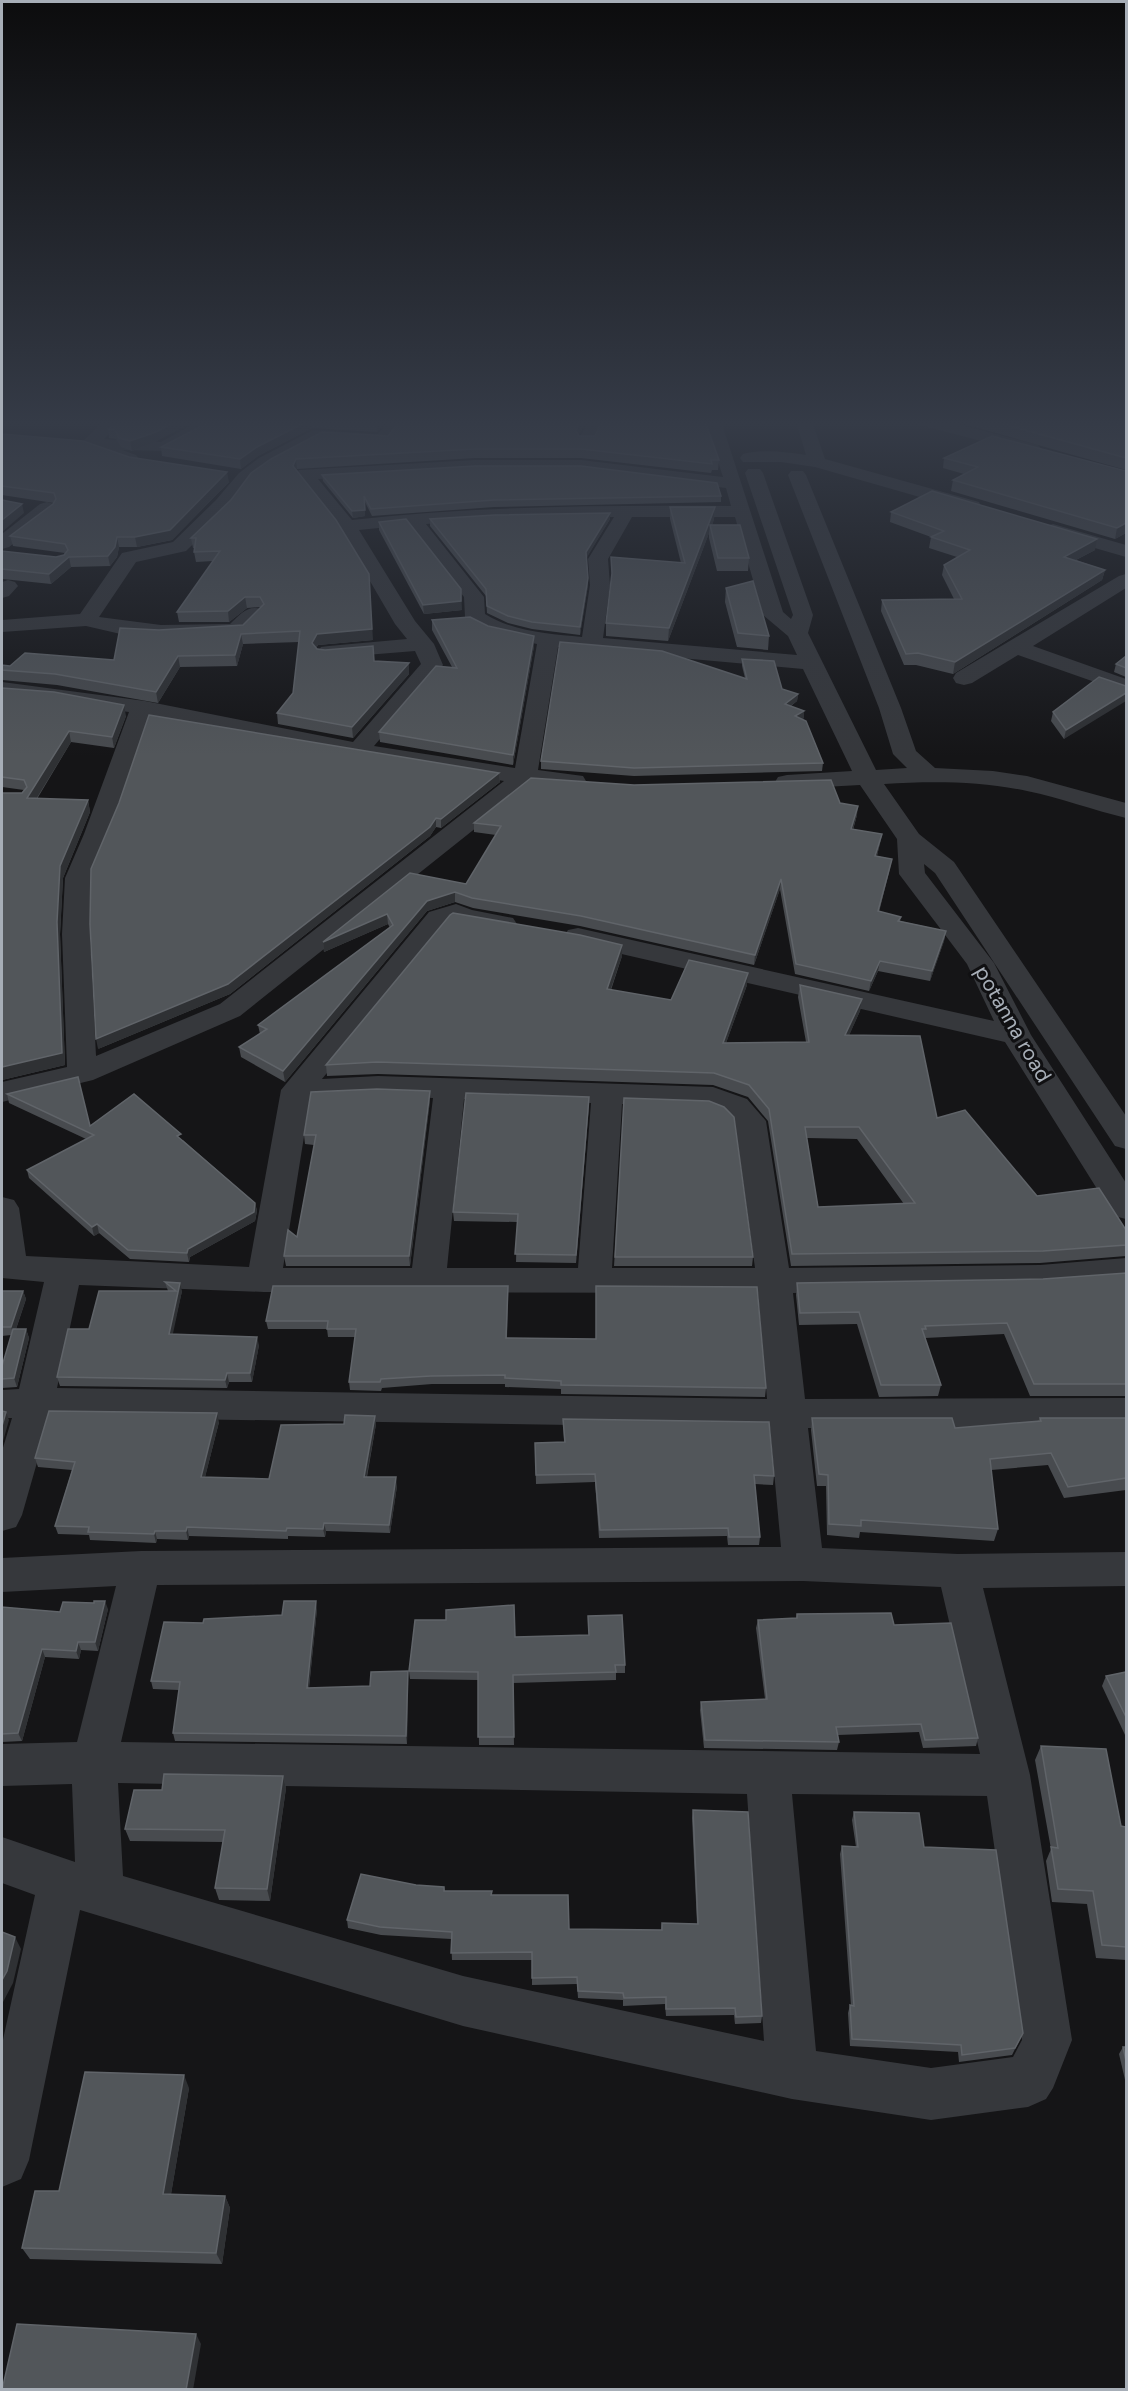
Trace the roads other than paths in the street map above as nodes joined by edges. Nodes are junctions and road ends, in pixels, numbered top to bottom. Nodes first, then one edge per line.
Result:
1 (22, 533) edge
2 (194, 533) edge
3 (351, 533) edge
4 (423, 533) edge
5 (614, 533) edge
6 (749, 533) edge
7 (782, 533) edge
8 (820, 533) edge
9 (1062, 533) edge
10 (5, 550) edge
11 (1126, 551) edge
12 (1126, 580) edge
13 (254, 613) edge
14 (475, 617) junction
15 (452, 619) edge
16 (86, 620) junction
17 (429, 622) dead end
18 (406, 624) junction
19 (2, 626) edge
20 (797, 633) junction
21 (548, 640) junction
22 (592, 642) junction
23 (423, 644) junction
24 (1016, 647) junction
25 (326, 652) edge
26 (811, 663) junction
27 (964, 678) dead end
28 (1126, 686) edge
29 (2, 689) edge
30 (142, 709) junction
31 (359, 749) junction
32 (916, 775) junction
33 (525, 777) junction
34 (868, 779) junction
35 (768, 782) edge
36 (601, 783) edge
37 (1126, 811) edge
38 (910, 839) junction
39 (1016, 1035) junction
40 (82, 1073) junction
41 (296, 1090) junction
42 (449, 1090) junction
43 (2, 1092) edge
44 (607, 1093) junction
45 (1126, 1138) edge
46 (2, 1208) edge
47 (1126, 1208) edge
48 (6, 1266) edge
49 (1126, 1270) edge
50 (64, 1272) junction
51 (264, 1280) junction
52 (428, 1280) junction
53 (594, 1280) junction
54 (774, 1281) junction
55 (18, 1403) edge
56 (788, 1412) junction
57 (1126, 1412) edge
58 (2, 1515) edge
59 (803, 1564) junction
60 (141, 1568) junction
61 (1126, 1569) edge
62 (958, 1571) junction
63 (2, 1575) edge
64 (94, 1762) junction
65 (2, 1766) edge
66 (768, 1773) junction
67 (1007, 1775) junction
68 (2, 1860) edge
69 (73, 1890) junction
70 (792, 2073) junction
71 (2, 2160) edge

1 - 10 street
2 - 16 street
3 - 18 street
4 - 14 street
5 - 22 street
6 - 20 street, potanna road
7 - 20 street, potanna road
8 - 32 street
9 - 11 street
12 - 24 street
13 - 16 street
14 - 15 street
14 - 21 street
16 - 19 street
17 - 18 street
18 - 23 street
20 - 26 street, potanna road
21 - 22 street
21 - 33 street
22 - 26 street
23 - 25 street
23 - 31 street
24 - 27 street
24 - 28 street
26 - 34 street, potanna road
29 - 30 street
30 - 31 street
30 - 40 street
31 - 33 street
32 - 34 street
32 - 37 street
33 - 36 street
33 - 40 street
34 - 35 street
34 - 38 street, potanna road
38 - 39 street, potanna road
38 - 45 street, potanna road
39 - 41 street
39 - 47 street, potanna road
40 - 43 street
41 - 42 street
41 - 51 street
42 - 44 street
42 - 52 street
44 - 53 street
44 - 54 street
46 - 48 street
48 - 50 street
49 - 54 street
50 - 51 street
50 - 55 street
51 - 52 street
52 - 53 street
53 - 54 street
54 - 56 street
55 - 56 street
55 - 58 street
56 - 57 street
56 - 59 street
59 - 60 street
59 - 62 street
60 - 63 street
60 - 64 street
61 - 62 street
62 - 67 street
64 - 65 street
64 - 66 street
64 - 69 street
66 - 67 street
66 - 70 street
67 - 70 street
68 - 69 street
69 - 70 street
69 - 71 street

